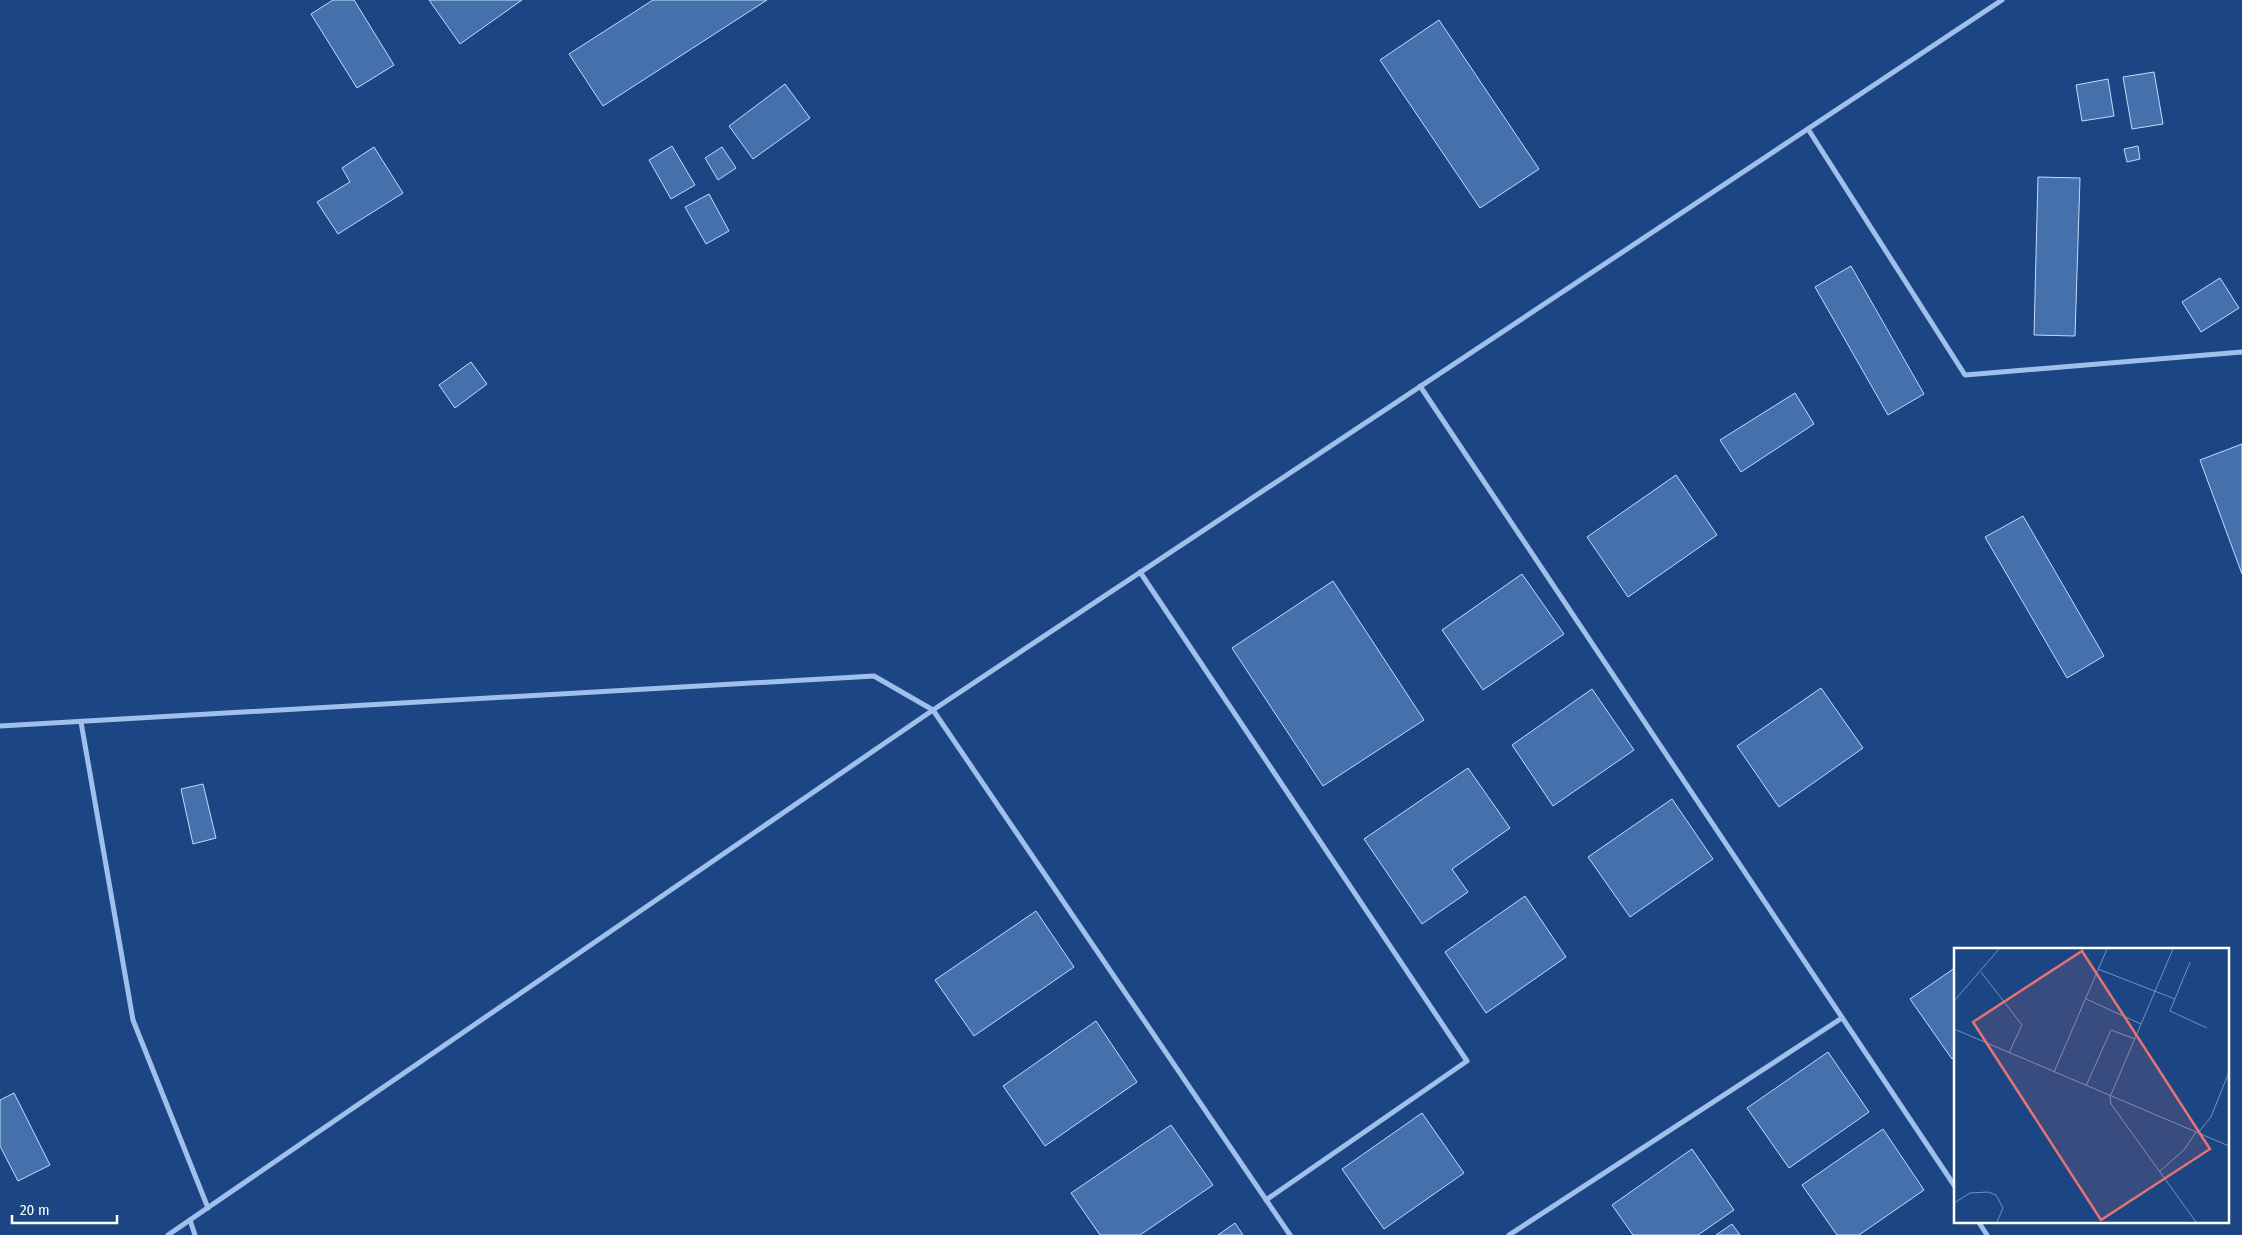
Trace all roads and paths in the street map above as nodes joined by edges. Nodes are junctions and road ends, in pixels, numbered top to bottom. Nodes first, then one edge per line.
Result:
1 (2002, 0) edge
2 (1808, 129) junction
3 (2242, 352) edge
4 (1420, 386) junction
5 (1140, 572) junction
6 (933, 710) junction
7 (81, 722) junction
8 (0, 726) edge
9 (1842, 1018) junction
10 (1954, 1185) edge
11 (1266, 1200) junction
12 (208, 1208) junction
13 (190, 1220) junction
14 (1979, 1222) edge
15 (168, 1235) edge
16 (195, 1235) edge
17 (1290, 1235) edge
18 (1509, 1235) edge
19 (1987, 1235) edge

1 - 2 street
2 - 3 street
2 - 4 street
4 - 5 street
4 - 9 street
5 - 6 street
5 - 11 street
6 - 7 street
6 - 11 street
6 - 12 street
7 - 8 street
7 - 12 street
9 - 10 street
9 - 18 street
11 - 17 street
12 - 13 street
13 - 15 street
13 - 16 street
14 - 19 street

